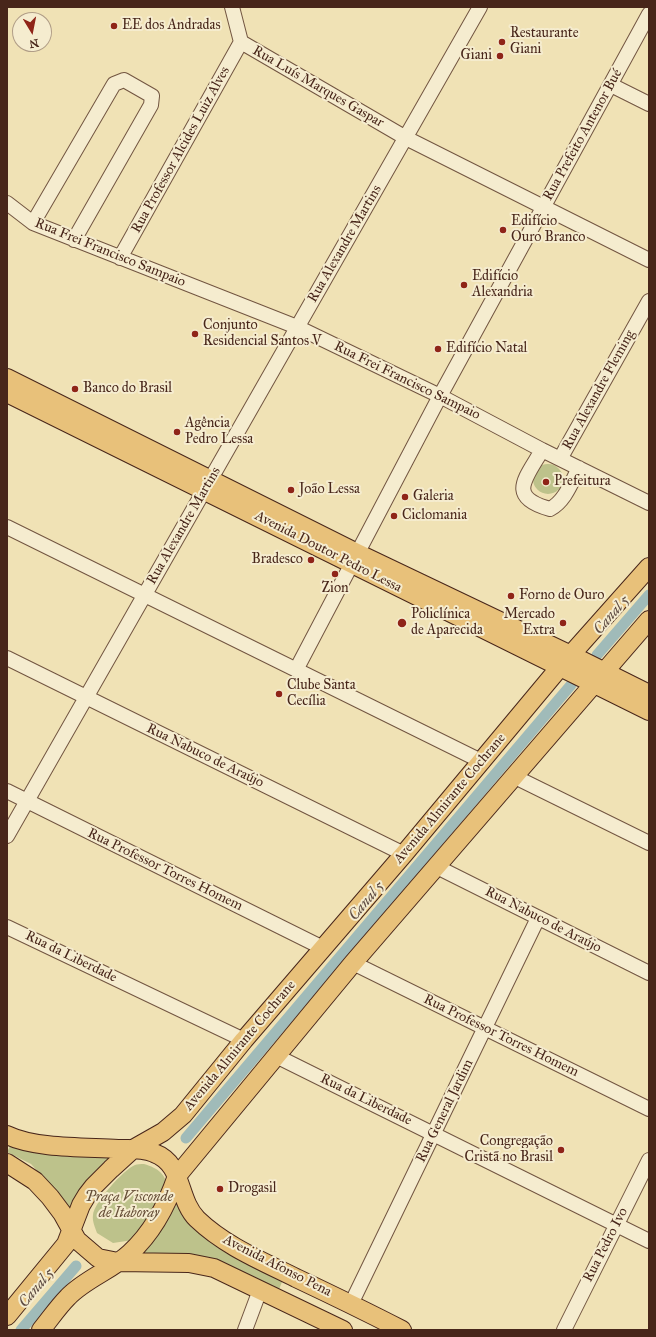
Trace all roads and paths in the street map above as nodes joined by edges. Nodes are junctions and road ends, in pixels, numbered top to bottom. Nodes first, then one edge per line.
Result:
1 (232, 7) edge
2 (480, 7) edge
3 (649, 14) edge
4 (241, 42) junction
5 (611, 85) junction
6 (649, 104) edge
7 (406, 138) junction
8 (7, 203) edge
9 (543, 207) junction
10 (33, 223) junction
11 (74, 240) junction
12 (120, 258) junction
13 (649, 260) edge
14 (649, 301) edge
15 (297, 327) junction
16 (7, 378) edge
17 (7, 393) edge
18 (440, 396) junction
19 (542, 450) junction
20 (560, 459) junction
21 (579, 468) junction
22 (207, 484) junction
23 (649, 503) edge
24 (7, 527) edge
25 (354, 558) junction
26 (649, 567) edge
27 (144, 595) junction
28 (649, 620) edge
29 (7, 658) edge
30 (566, 661) junction
31 (296, 670) junction
32 (600, 678) junction
33 (649, 694) edge
34 (86, 697) junction
35 (649, 711) edge
36 (483, 762) junction
37 (515, 777) junction
38 (7, 791) edge
39 (27, 801) junction
40 (7, 836) edge
41 (649, 844) edge
42 (404, 854) junction
43 (437, 867) junction
44 (538, 918) junction
45 (7, 927) edge
46 (323, 948) junction
47 (353, 963) junction
48 (649, 973) edge
49 (485, 1028) junction
50 (244, 1040) junction
51 (276, 1056) junction
52 (649, 1109) edge
53 (434, 1134) junction
54 (7, 1135) edge
55 (133, 1150) junction
56 (649, 1160) edge
57 (7, 1163) edge
58 (177, 1176) junction
59 (616, 1225) junction
60 (72, 1229) junction
61 (649, 1241) edge
62 (118, 1262) junction
63 (260, 1290) junction
64 (351, 1304) junction
65 (7, 1316) edge
66 (41, 1330) edge
67 (245, 1330) edge
68 (343, 1330) edge
69 (402, 1330) edge
70 (564, 1330) edge

1 - 4 street, Rua Luís Marques Gaspar
2 - 7 street, Rua Alexandre Martins
3 - 5 street, Rua Prefeito Antenor Bué
4 - 7 street, Rua Luís Marques Gaspar
4 - 12 street, Rua Professor Alcides Luiz Alves
5 - 6 street
5 - 9 street, Rua Prefeito Antenor Bué
7 - 9 street, Rua Luís Marques Gaspar
7 - 15 street, Rua Alexandre Martins
8 - 10 street, Rua Frei Francisco Sampaio
9 - 13 street, Rua Luís Marques Gaspar
9 - 18 street, Rua Prefeito Antenor Bué
10 - 11 street, Rua Frei Francisco Sampaio
10 - 11 street
11 - 12 street, Rua Frei Francisco Sampaio
12 - 15 street, Rua Frei Francisco Sampaio
14 - 20 street, Rua Alexandre Fleming
15 - 18 street, Rua Frei Francisco Sampaio
15 - 22 street, Rua Alexandre Martins
16 - 22 main road, Avenida Doutor Pedro Lessa
17 - 22 main road, Avenida Doutor Pedro Lessa
18 - 19 street, Rua Frei Francisco Sampaio
18 - 25 street, Rua Prefeito Antenor Bué
19 - 20 street, Rua Frei Francisco Sampaio
19 - 21 street
20 - 21 street, Rua Frei Francisco Sampaio
21 - 23 street, Rua Frei Francisco Sampaio
22 - 25 main road, Avenida Doutor Pedro Lessa
22 - 27 street, Rua Alexandre Martins
24 - 27 street
25 - 30 main road, Avenida Doutor Pedro Lessa
25 - 31 street, Rua Prefeito Antenor Bué
26 - 30 main road, Avenida Almirante Cochrane
27 - 31 street
27 - 34 street, Rua Alexandre Martins
28 - 32 main road
29 - 34 street, Rua Nabuco de Araújo
30 - 32 main road, Avenida Doutor Pedro Lessa
30 - 36 main road, Avenida Almirante Cochrane
31 - 36 street
32 - 33 main road, Avenida Doutor Pedro Lessa
32 - 35 main road, Avenida Doutor Pedro Lessa
32 - 37 main road
34 - 39 street, Rua Alexandre Martins
34 - 42 street, Rua Nabuco de Araújo
36 - 42 main road, Avenida Almirante Cochrane
37 - 41 street
37 - 43 main road
38 - 39 street, Rua Professor Torres Homem
39 - 40 street, Rua Alexandre Martins
39 - 46 street, Rua Professor Torres Homem
42 - 46 main road, Avenida Almirante Cochrane
43 - 44 street, Rua Nabuco de Araújo
43 - 47 main road
44 - 48 street, Rua Nabuco de Araújo
44 - 49 street, Rua General Jardim
45 - 50 street, Rua da Liberdade
46 - 50 main road, Avenida Almirante Cochrane
47 - 49 street, Rua Professor Torres Homem
47 - 51 main road
49 - 52 street, Rua Professor Torres Homem
49 - 53 street, Rua General Jardim
50 - 55 main road, Avenida Almirante Cochrane
51 - 53 street, Rua da Liberdade
51 - 58 main road
53 - 59 street, Rua da Liberdade
53 - 64 street, Rua General Jardim
54 - 55 main road
55 - 58 main road
55 - 60 main road
56 - 59 street, Rua Pedro Ivo
57 - 60 main road
58 - 62 main road
58 - 64 main road, Avenida Afonso Pena
59 - 61 street, Rua da Liberdade
59 - 70 street, Rua Pedro Ivo
60 - 62 main road
60 - 65 main road
62 - 63 main road, Avenida Afonso Pena
62 - 66 main road
63 - 67 street
63 - 68 main road, Avenida Afonso Pena
64 - 69 main road, Avenida Afonso Pena

